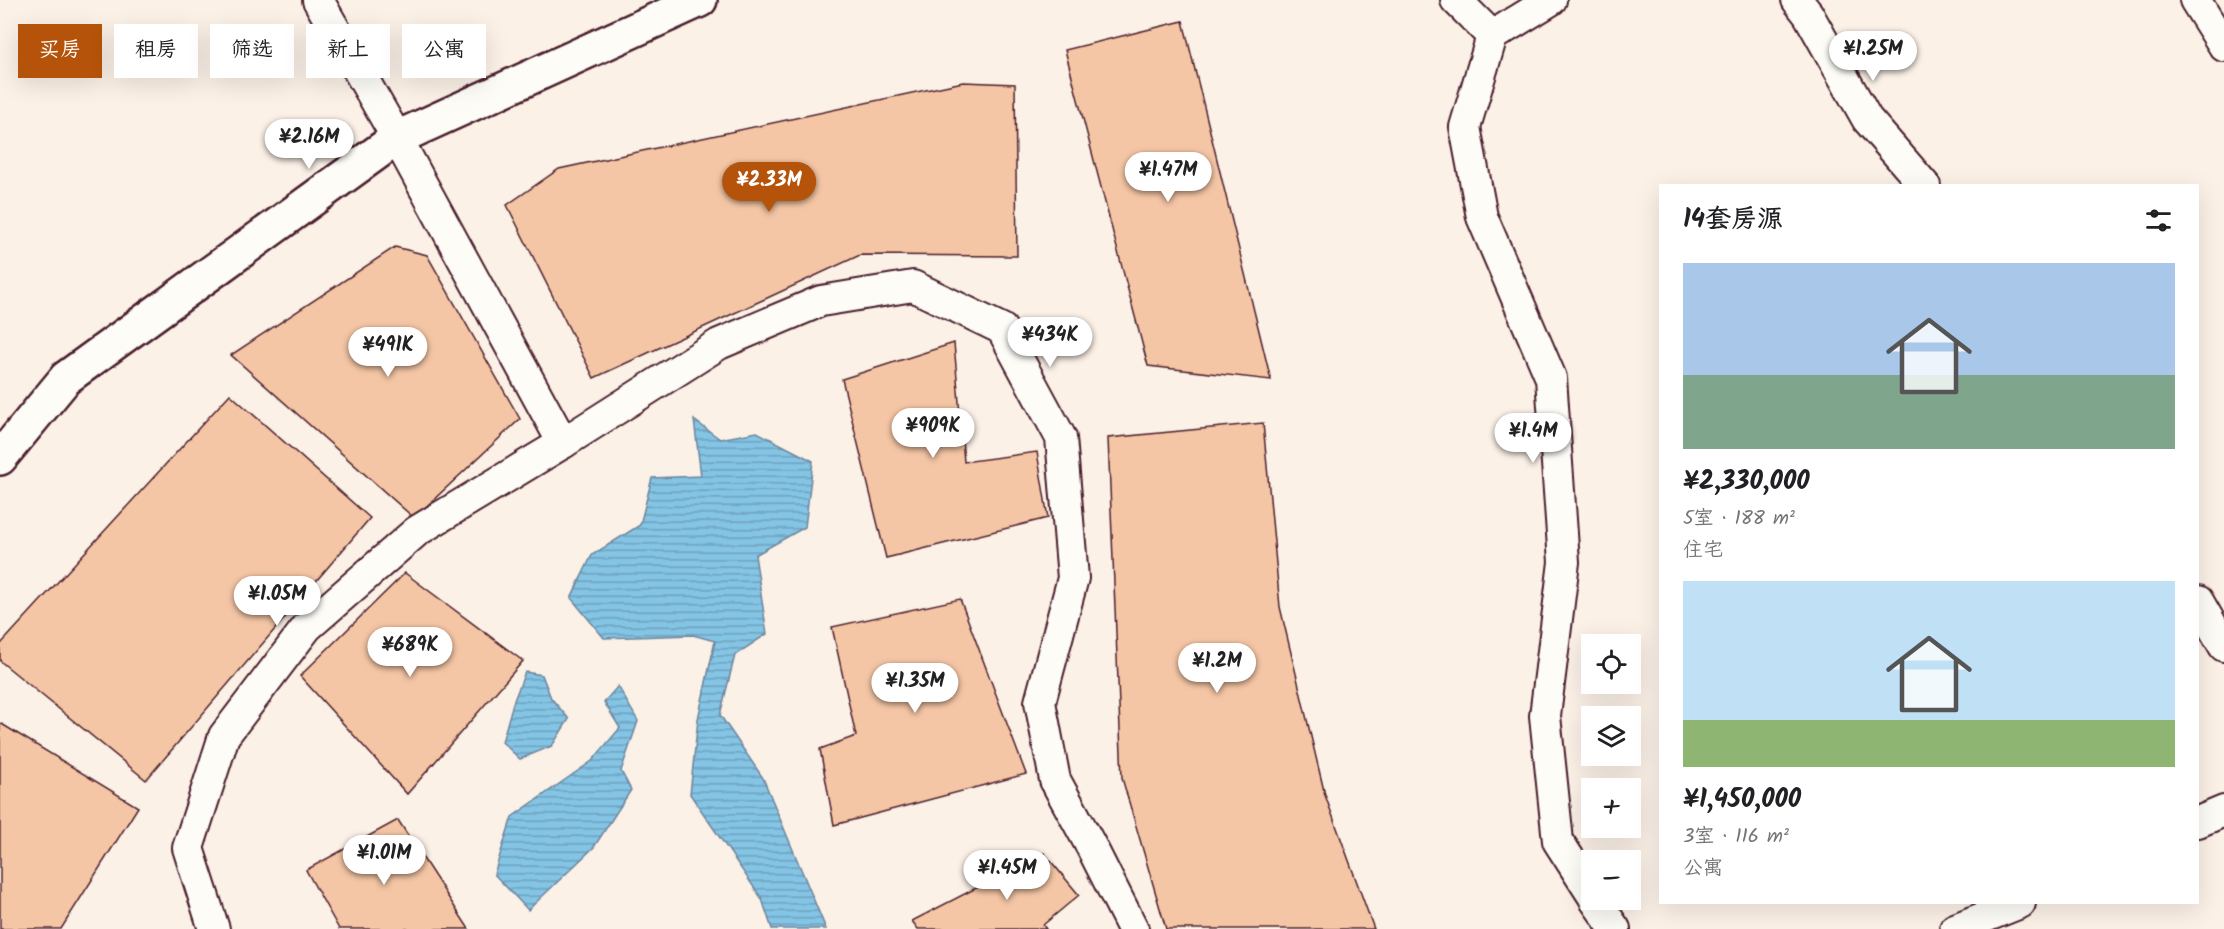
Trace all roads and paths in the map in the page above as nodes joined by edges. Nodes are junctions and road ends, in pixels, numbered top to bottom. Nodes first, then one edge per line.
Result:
1 (318, 0) edge
2 (700, 0) edge
3 (1456, 0) edge
4 (1551, 0) edge
5 (1797, 0) edge
6 (2195, 0) edge
7 (1492, 36) junction
8 (2224, 46) edge
9 (397, 138) junction
10 (1923, 184) edge
11 (563, 443) junction
12 (0, 458) edge
13 (2199, 603) edge
14 (2224, 646) edge
15 (2224, 811) edge
16 (2199, 822) edge
17 (1581, 877) edge
18 (2018, 904) edge
19 (1602, 910) edge
20 (214, 929) edge
21 (1133, 929) edge
22 (1615, 929) edge
23 (1955, 929) edge

1 - 9 street
2 - 9 street
3 - 7 street
4 - 7 street
5 - 10 street
6 - 8 street
7 - 17 street
9 - 11 street
9 - 12 street
11 - 20 street
11 - 21 street
13 - 14 street
15 - 16 street
18 - 23 street
19 - 22 street

